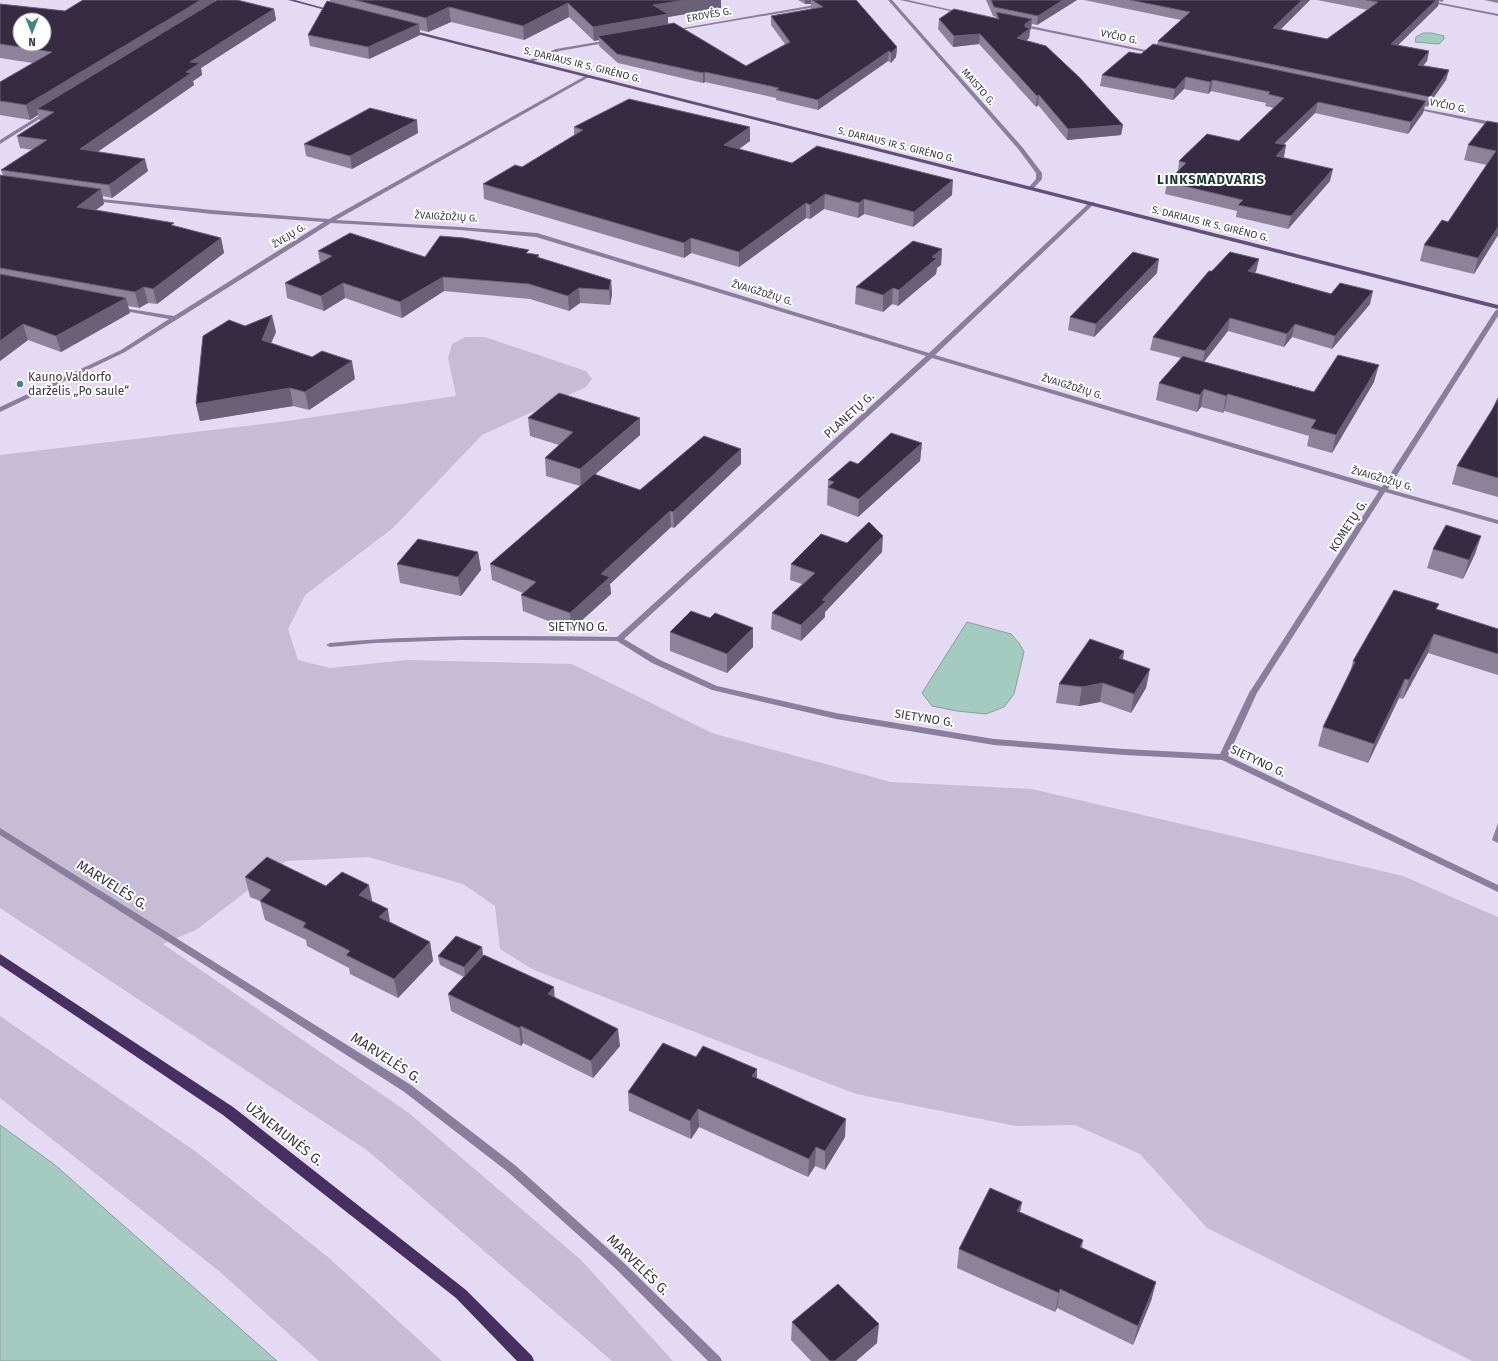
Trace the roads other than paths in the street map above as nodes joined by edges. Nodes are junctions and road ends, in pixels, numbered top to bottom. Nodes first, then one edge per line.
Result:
1 (290, 0) edge
2 (890, 0) edge
3 (902, 0) edge
4 (1419, 0) edge
5 (823, 4) edge
6 (343, 13) edge
7 (969, 14) edge
8 (1498, 15) edge
9 (1016, 24) edge
10 (405, 29) edge
11 (667, 31) edge
12 (612, 40) edge
13 (1163, 55) edge
14 (529, 61) junction
15 (587, 76) junction
16 (1412, 107) edge
17 (53, 109) edge
18 (1498, 125) edge
19 (0, 142) edge
20 (1031, 188) junction
21 (86, 198) edge
22 (1092, 204) junction
23 (330, 221) junction
24 (1498, 306) edge
25 (113, 307) edge
26 (1498, 311) edge
27 (173, 318) junction
28 (931, 355) junction
29 (0, 410) edge
30 (1384, 490) junction
31 (1498, 522) edge
32 (619, 639) junction
33 (330, 645) dead end
34 (1223, 757) junction
35 (0, 831) edge
36 (1498, 889) edge
37 (0, 958) edge
38 (528, 1361) edge
39 (716, 1361) edge

1 - 6 street
2 - 20 street, MAISTO G.
3 - 7 street
4 - 8 street
5 - 11 street, ERDVĖS G.
9 - 13 street, VYČIO G.
10 - 14 street, S. DARIAUS IR S. GIRĖNO G.
12 - 14 street
14 - 15 street, S. DARIAUS IR S. GIRĖNO G.
15 - 20 street, S. DARIAUS IR S. GIRĖNO G.
15 - 23 street, ŽVEJŲ G.
16 - 18 street, VYČIO G.
17 - 19 street
20 - 22 street, S. DARIAUS IR S. GIRĖNO G.
21 - 23 street, ŽVAIGŽDŽIŲ G.
22 - 24 street, S. DARIAUS IR S. GIRĖNO G.
22 - 28 street, PLANETŲ G.
23 - 27 street, ŽVEJŲ G.
23 - 28 street, ŽVAIGŽDŽIŲ G.
25 - 27 street
26 - 30 street, KOMETŲ G.
27 - 29 street, ŽVEJŲ G.
28 - 30 street, ŽVAIGŽDŽIŲ G.
28 - 32 street, PLANETŲ G.
30 - 31 street, ŽVAIGŽDŽIŲ G.
30 - 34 street, KOMETŲ G.
32 - 33 street, SIETYNO G.
32 - 34 street, SIETYNO G.
34 - 36 street, SIETYNO G.
35 - 39 street, MARVELĖS G.
37 - 38 main road, UŽNEMUNĖS G.

